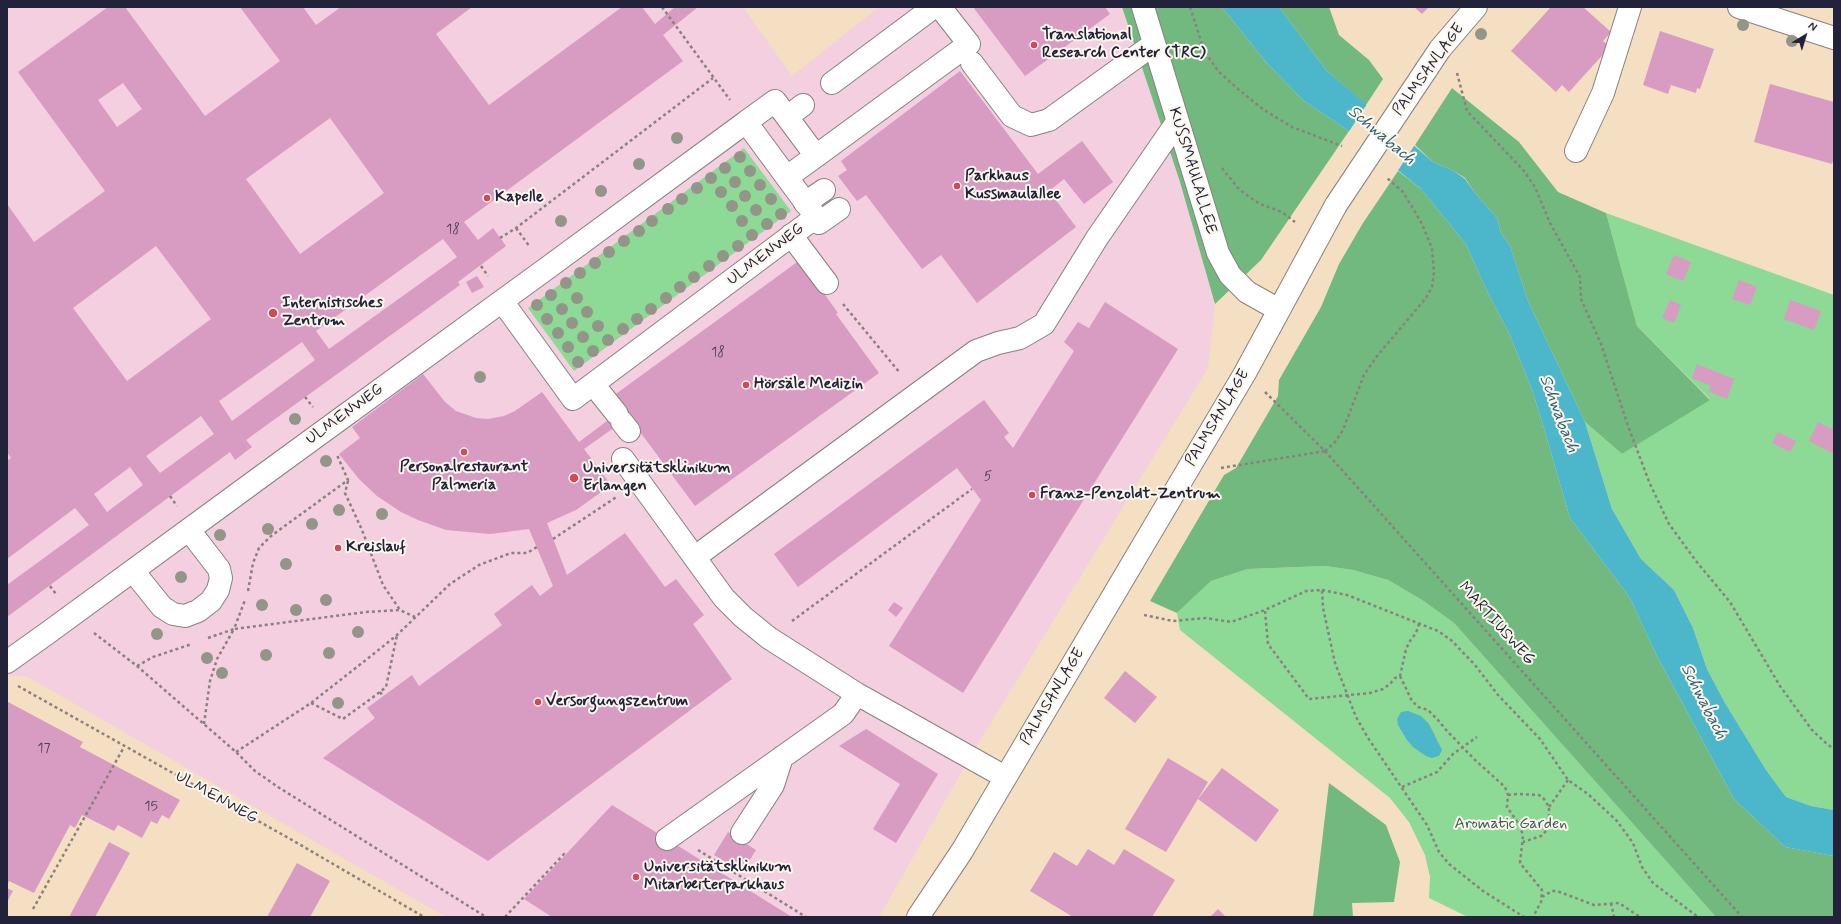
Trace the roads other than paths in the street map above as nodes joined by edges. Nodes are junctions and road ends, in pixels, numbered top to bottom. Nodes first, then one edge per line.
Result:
1 (934, 7) edge
2 (940, 7) edge
3 (1142, 7) edge
4 (1476, 7) edge
5 (1630, 7) edge
6 (1739, 7) edge
7 (1834, 38) edge
8 (1154, 44) junction
9 (972, 63) dead end
10 (832, 83) dead end
11 (746, 122) junction
12 (1177, 122) junction
13 (1576, 151) dead end
14 (816, 156) junction
15 (786, 177) junction
16 (824, 190) dead end
17 (839, 209) dead end
18 (810, 210) junction
19 (791, 236) junction
20 (827, 283) dead end
21 (502, 301) junction
22 (1279, 310) junction
23 (593, 384) junction
24 (622, 422) dead end
25 (623, 459) dead end
26 (189, 530) junction
27 (695, 557) junction
28 (132, 571) junction
29 (7, 662) edge
30 (857, 694) junction
31 (782, 757) junction
32 (1005, 777) junction
33 (742, 833) dead end
34 (670, 837) road end
35 (918, 917) edge

1 - 10 street
2 - 14 street
3 - 8 street, KUSSMAULALLEE
4 - 22 street, PALMSANLAGE, bridge
5 - 13 street
6 - 7 street
8 - 9 street
8 - 12 street, KUSSMAULALLEE
11 - 14 street
11 - 15 street, ULMENWEG
11 - 21 street, ULMENWEG
12 - 22 street, KUSSMAULALLEE
12 - 27 street
14 - 15 street
15 - 18 street, ULMENWEG
16 - 18 street
17 - 18 street
18 - 19 street, ULMENWEG
19 - 20 street
19 - 23 street, ULMENWEG
21 - 23 street, ULMENWEG
21 - 26 street, ULMENWEG
22 - 32 street, PALMSANLAGE
23 - 24 street
25 - 27 street
26 - 28 street, ULMENWEG
26 - 28 street
27 - 30 street
28 - 29 street, ULMENWEG
30 - 31 street
30 - 32 street
31 - 33 street
31 - 34 street
32 - 35 street, PALMSANLAGE

